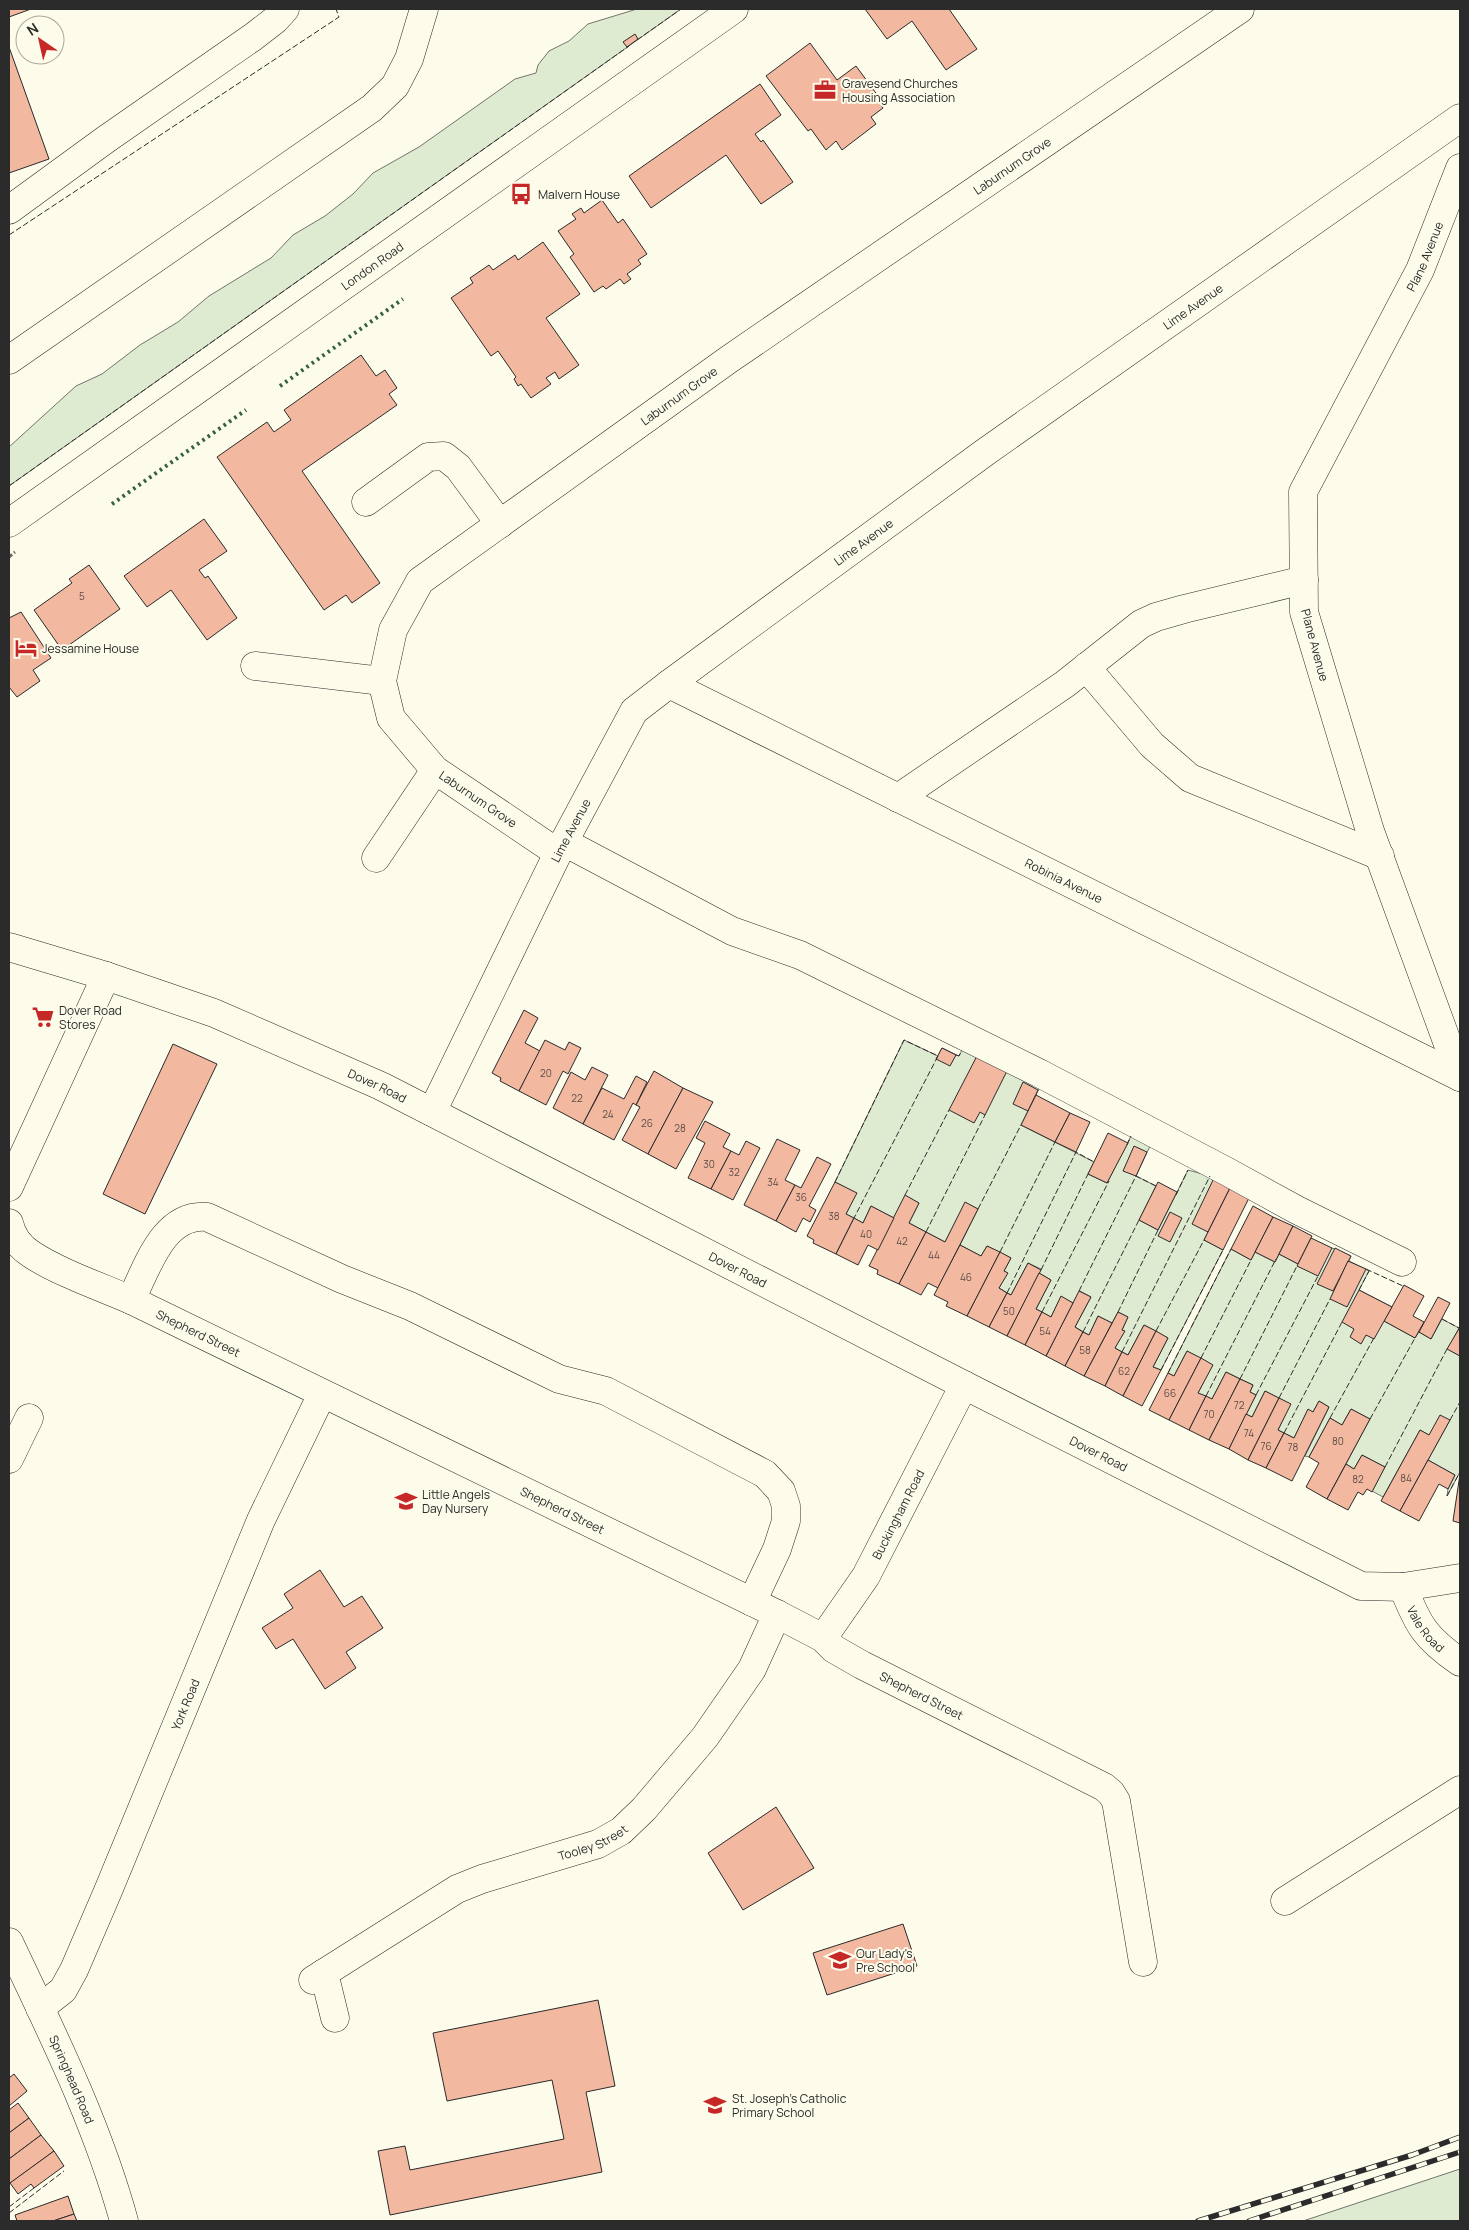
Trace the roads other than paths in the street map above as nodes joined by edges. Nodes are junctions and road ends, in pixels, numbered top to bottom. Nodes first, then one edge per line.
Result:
1 (285, 9) edge
2 (424, 9) edge
3 (734, 9) edge
4 (1240, 9) edge
5 (1458, 129) edge
6 (1460, 168) edge
7 (9, 210) edge
8 (9, 360) edge
9 (366, 502) dead end
10 (9, 523) edge
11 (500, 524) junction
12 (1304, 580) junction
13 (255, 666) dead end
14 (1086, 666) junction
15 (382, 681) junction
16 (669, 684) junction
17 (435, 770) junction
18 (898, 798) junction
19 (561, 847) junction
20 (1380, 856) junction
21 (376, 858) dead end
22 (9, 947) edge
23 (106, 976) junction
24 (1460, 1077) edge
25 (432, 1112) junction
26 (9, 1187) edge
27 (9, 1223) edge
28 (1402, 1262) dead end
29 (131, 1300) junction
30 (964, 1385) junction
31 (322, 1394) junction
32 (29, 1418) dead end
33 (9, 1459) edge
34 (1460, 1578) edge
35 (1403, 1587) junction
36 (752, 1602) junction
37 (777, 1614) junction
38 (823, 1638) junction
39 (1460, 1662) edge
40 (1460, 1790) edge
41 (1285, 1900) dead end
42 (9, 1942) edge
43 (1143, 1962) dead end
44 (40, 2008) junction
45 (335, 2018) dead end
46 (124, 2221) edge

1 - 7 street
2 - 8 street
3 - 10 street, London Road
4 - 11 street, Laburnum Grove
5 - 16 street, Lime Avenue
6 - 12 street, Plane Avenue
9 - 11 street
11 - 15 street, Laburnum Grove
12 - 14 street
12 - 20 street, Plane Avenue
13 - 15 street
14 - 18 street
14 - 20 street
15 - 17 street, Laburnum Grove
16 - 18 street, Robinia Avenue
16 - 19 street, Lime Avenue
17 - 19 street, Laburnum Grove
17 - 21 street
18 - 24 street, Robinia Avenue
19 - 25 street, Lime Avenue
19 - 28 street, Laburnum Grove
20 - 24 street, Plane Avenue
22 - 23 street, Dover Road
23 - 25 street, Dover Road
23 - 26 street
25 - 30 street, Dover Road
27 - 29 street, Shepherd Street
29 - 31 street, Shepherd Street
29 - 36 street
30 - 35 street, Dover Road
30 - 38 street, Buckingham Road
31 - 36 street, Shepherd Street
31 - 44 street, York Road
32 - 33 street
34 - 35 street, Dover Road
35 - 39 street, Vale Road
36 - 37 street, Shepherd Street
37 - 38 street, Shepherd Street
37 - 45 street, Tooley Street
38 - 43 street, Shepherd Street
40 - 41 street
42 - 44 street, Springhead Road
44 - 46 street, Springhead Road

